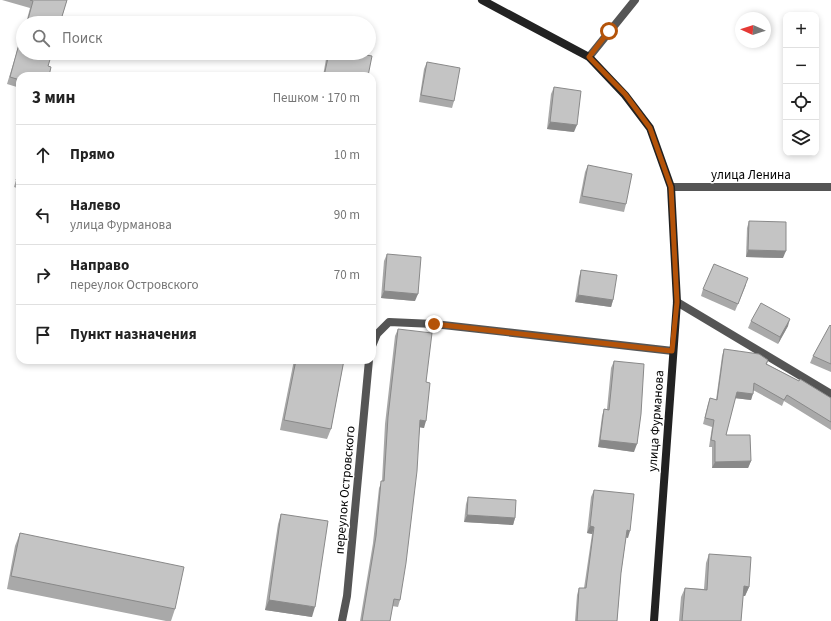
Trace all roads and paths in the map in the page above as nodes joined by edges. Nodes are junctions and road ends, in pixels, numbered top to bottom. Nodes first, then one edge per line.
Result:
1 (482, 0) edge
2 (635, 0) edge
3 (589, 57) junction
4 (671, 187) junction
5 (831, 188) edge
6 (677, 302) junction
7 (376, 336) edge
8 (672, 351) junction
9 (369, 364) edge
10 (831, 394) edge
11 (342, 621) edge
12 (654, 621) edge

1 - 3 main road
2 - 3 street
3 - 4 main road, улица Фурманова
4 - 5 street, улица Ленина
4 - 6 main road, улица Фурманова
6 - 8 main road, улица Фурманова
6 - 10 street
7 - 8 street
8 - 12 main road, улица Фурманова
9 - 11 street, переулок Островского

